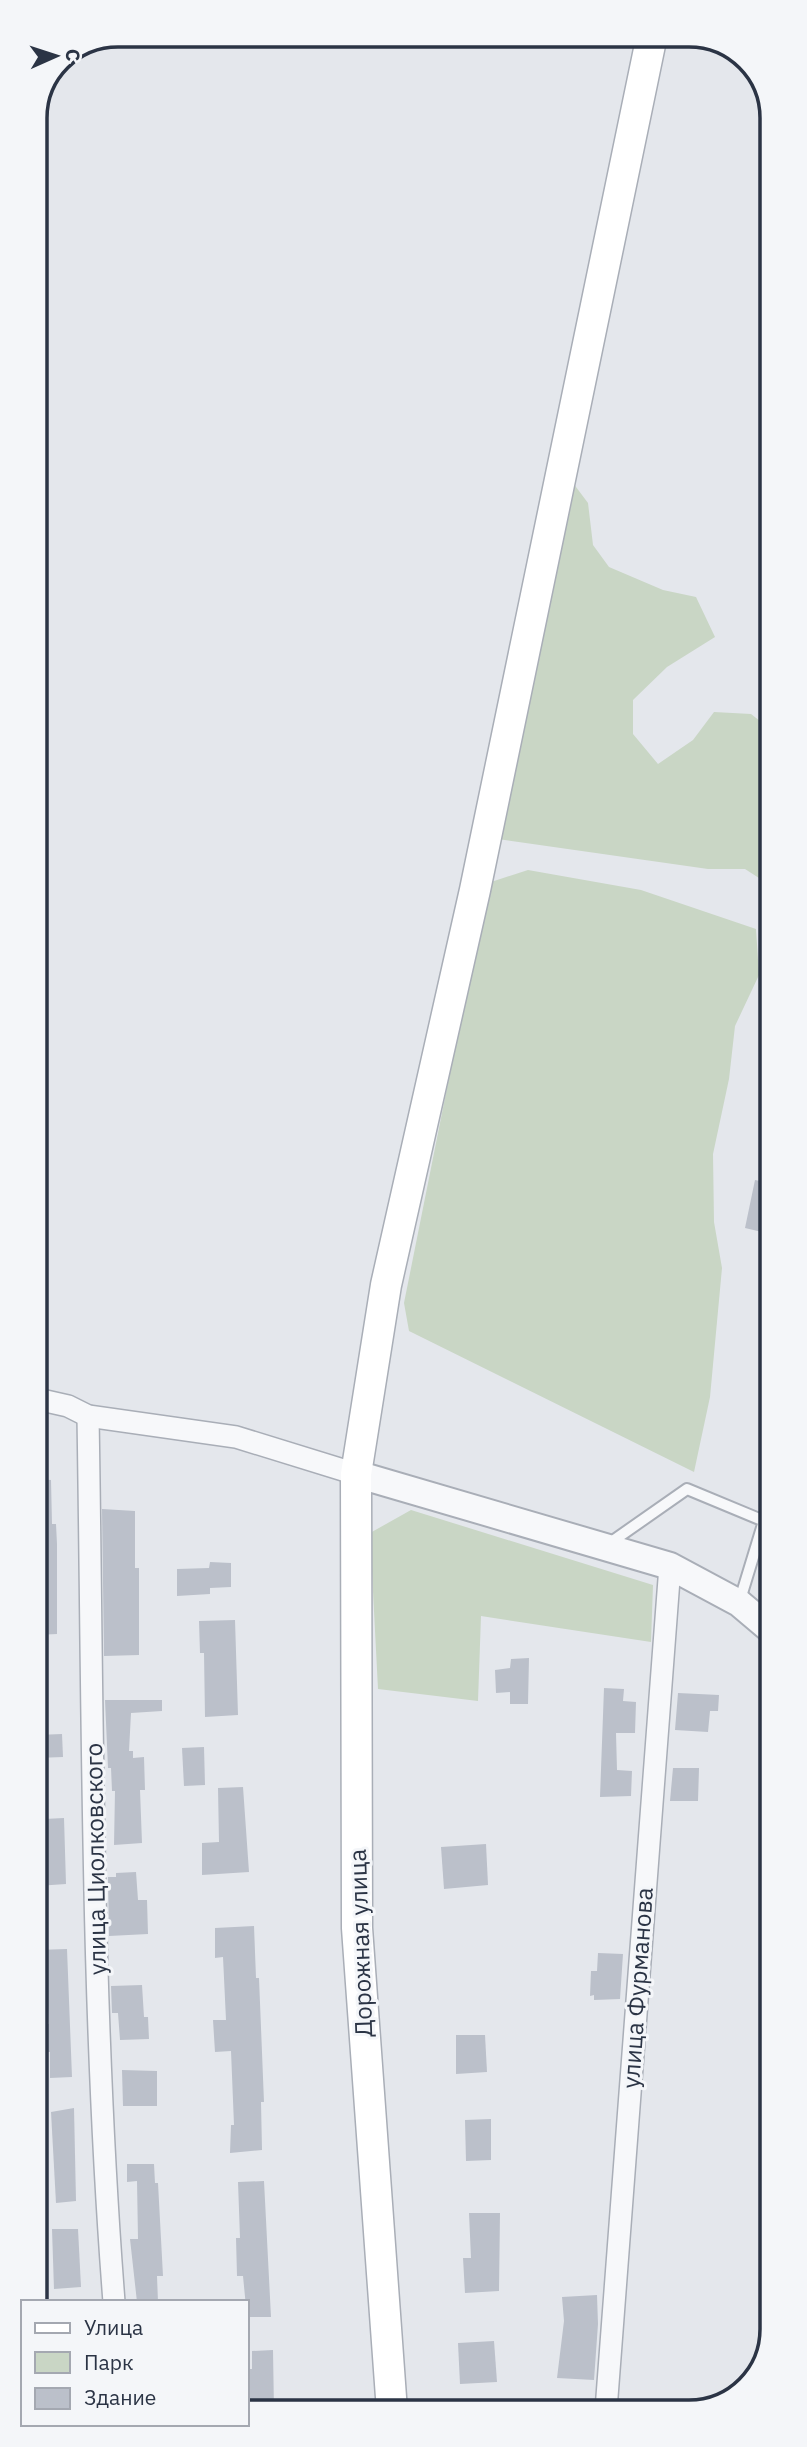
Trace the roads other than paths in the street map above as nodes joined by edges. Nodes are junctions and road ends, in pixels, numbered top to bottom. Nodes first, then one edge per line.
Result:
1 (650, 47) edge
2 (47, 1401) edge
3 (88, 1416) junction
4 (356, 1474) junction
5 (760, 1519) edge
6 (760, 1534) edge
7 (604, 1547) junction
8 (670, 1566) junction
9 (739, 1603) junction
10 (760, 1621) edge
11 (114, 2300) edge
12 (391, 2400) edge
13 (607, 2400) edge

1 - 4 main road, Дорожная улица
2 - 3 street
3 - 4 street
3 - 11 street, улица Циолковского
4 - 7 street
4 - 12 main road, Дорожная улица
5 - 7 lane
6 - 9 lane
7 - 8 street
8 - 9 street
8 - 13 street, улица Фурманова
9 - 10 street

